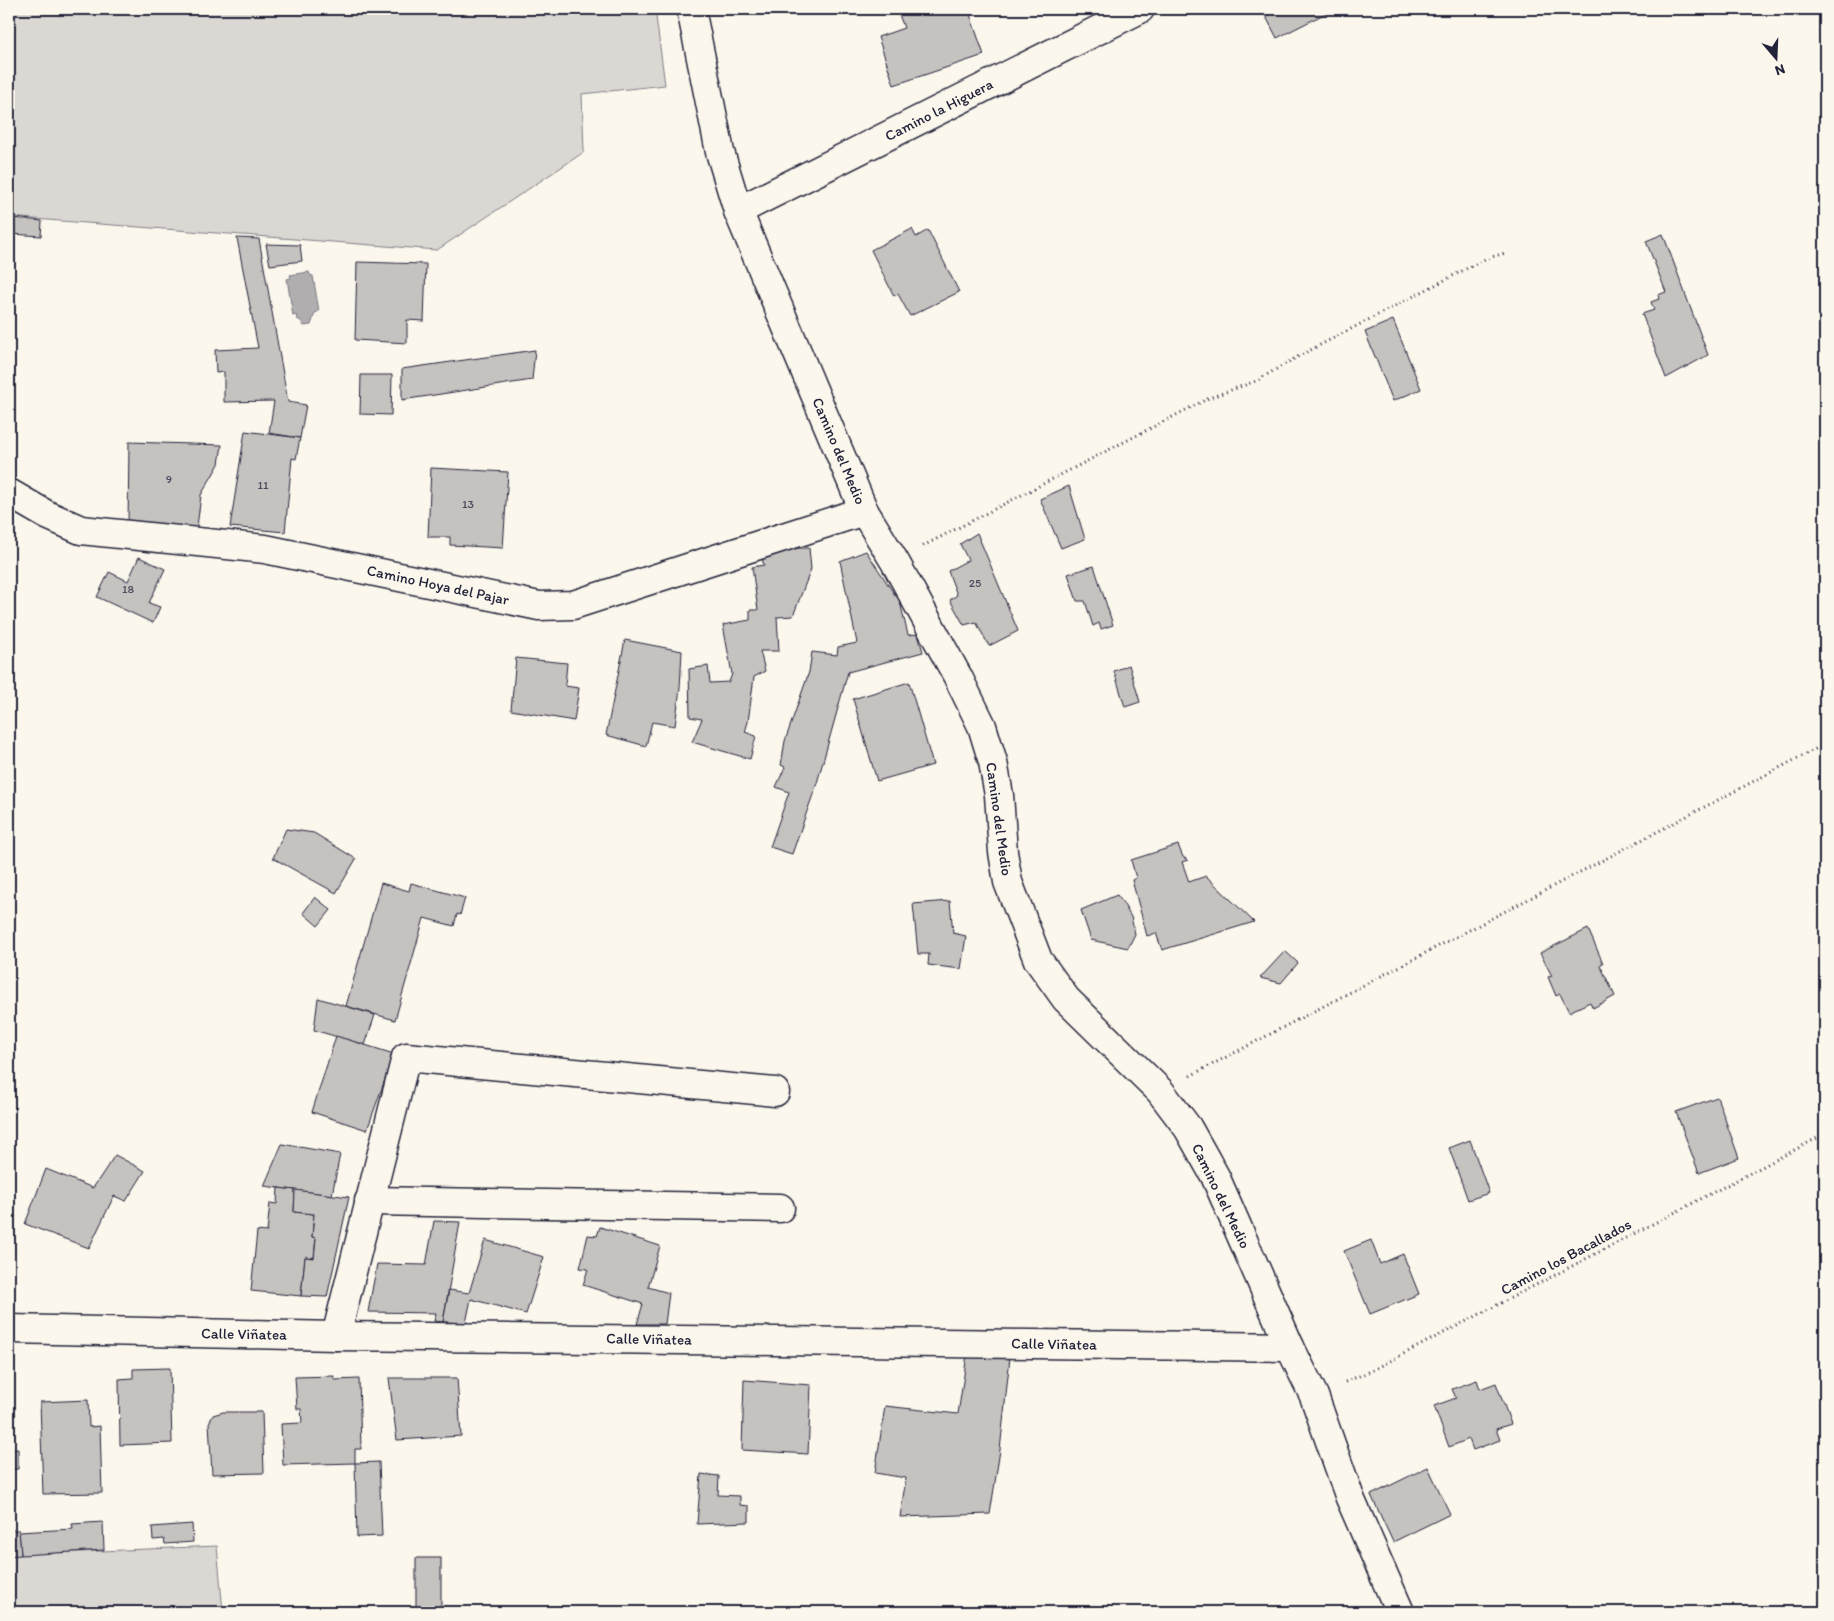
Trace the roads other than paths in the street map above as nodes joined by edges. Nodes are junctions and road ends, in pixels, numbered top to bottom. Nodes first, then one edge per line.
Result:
1 (691, 9) edge
2 (1140, 9) edge
3 (738, 210) junction
4 (9, 493) edge
5 (864, 511) junction
6 (775, 1092) dead end
7 (369, 1201) junction
8 (780, 1208) dead end
9 (9, 1329) edge
10 (336, 1336) junction
11 (1290, 1347) junction
12 (1400, 1612) edge

1 - 3 street, Camino del Medio
2 - 3 street, Camino la Higuera
3 - 5 street, Camino del Medio
4 - 5 street, Camino Hoya del Pajar
5 - 11 street, Camino del Medio
6 - 7 street
7 - 8 street
7 - 10 street
9 - 10 street, Calle Viñatea
10 - 11 street, Calle Viñatea
11 - 12 street, Camino del Medio

